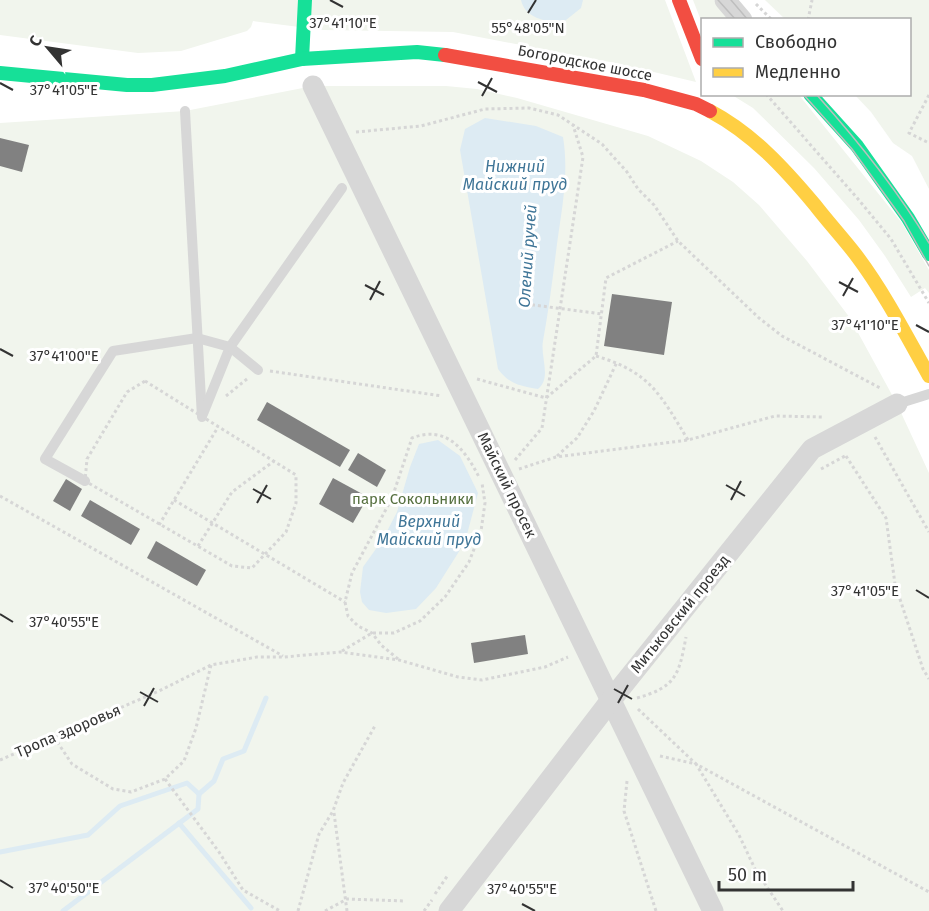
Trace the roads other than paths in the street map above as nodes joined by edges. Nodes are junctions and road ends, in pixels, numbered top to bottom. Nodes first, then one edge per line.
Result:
1 (305, 0) edge
2 (679, 0) edge
3 (725, 0) edge
4 (740, 18) edge
5 (701, 56) edge
6 (0, 73) edge
7 (308, 73) junction
8 (718, 96) edge
9 (812, 96) edge
10 (185, 111) dead end
11 (727, 120) junction
12 (342, 188) dead end
13 (929, 254) edge
14 (197, 338) junction
15 (230, 347) junction
16 (258, 370) road end
17 (929, 376) edge
18 (929, 394) edge
19 (897, 404) joint
20 (85, 481) road end
21 (611, 700) junction
22 (449, 911) edge
23 (713, 911) edge

1 - 7 main road
2 - 5 main road
3 - 4 street
6 - 7 main road, Богородское шоссе
7 - 11 main road, Богородское шоссе
7 - 21 street, Майский просек
8 - 11 street
9 - 13 main road
10 - 14 lane
11 - 17 main road, Богородское шоссе
12 - 15 lane
14 - 15 lane
14 - 15 lane
14 - 20 lane
15 - 16 lane
18 - 19 lane, Митьковский проезд
19 - 21 street, Митьковский проезд
21 - 22 street, Митьковский проезд
21 - 23 street, Майский просек

